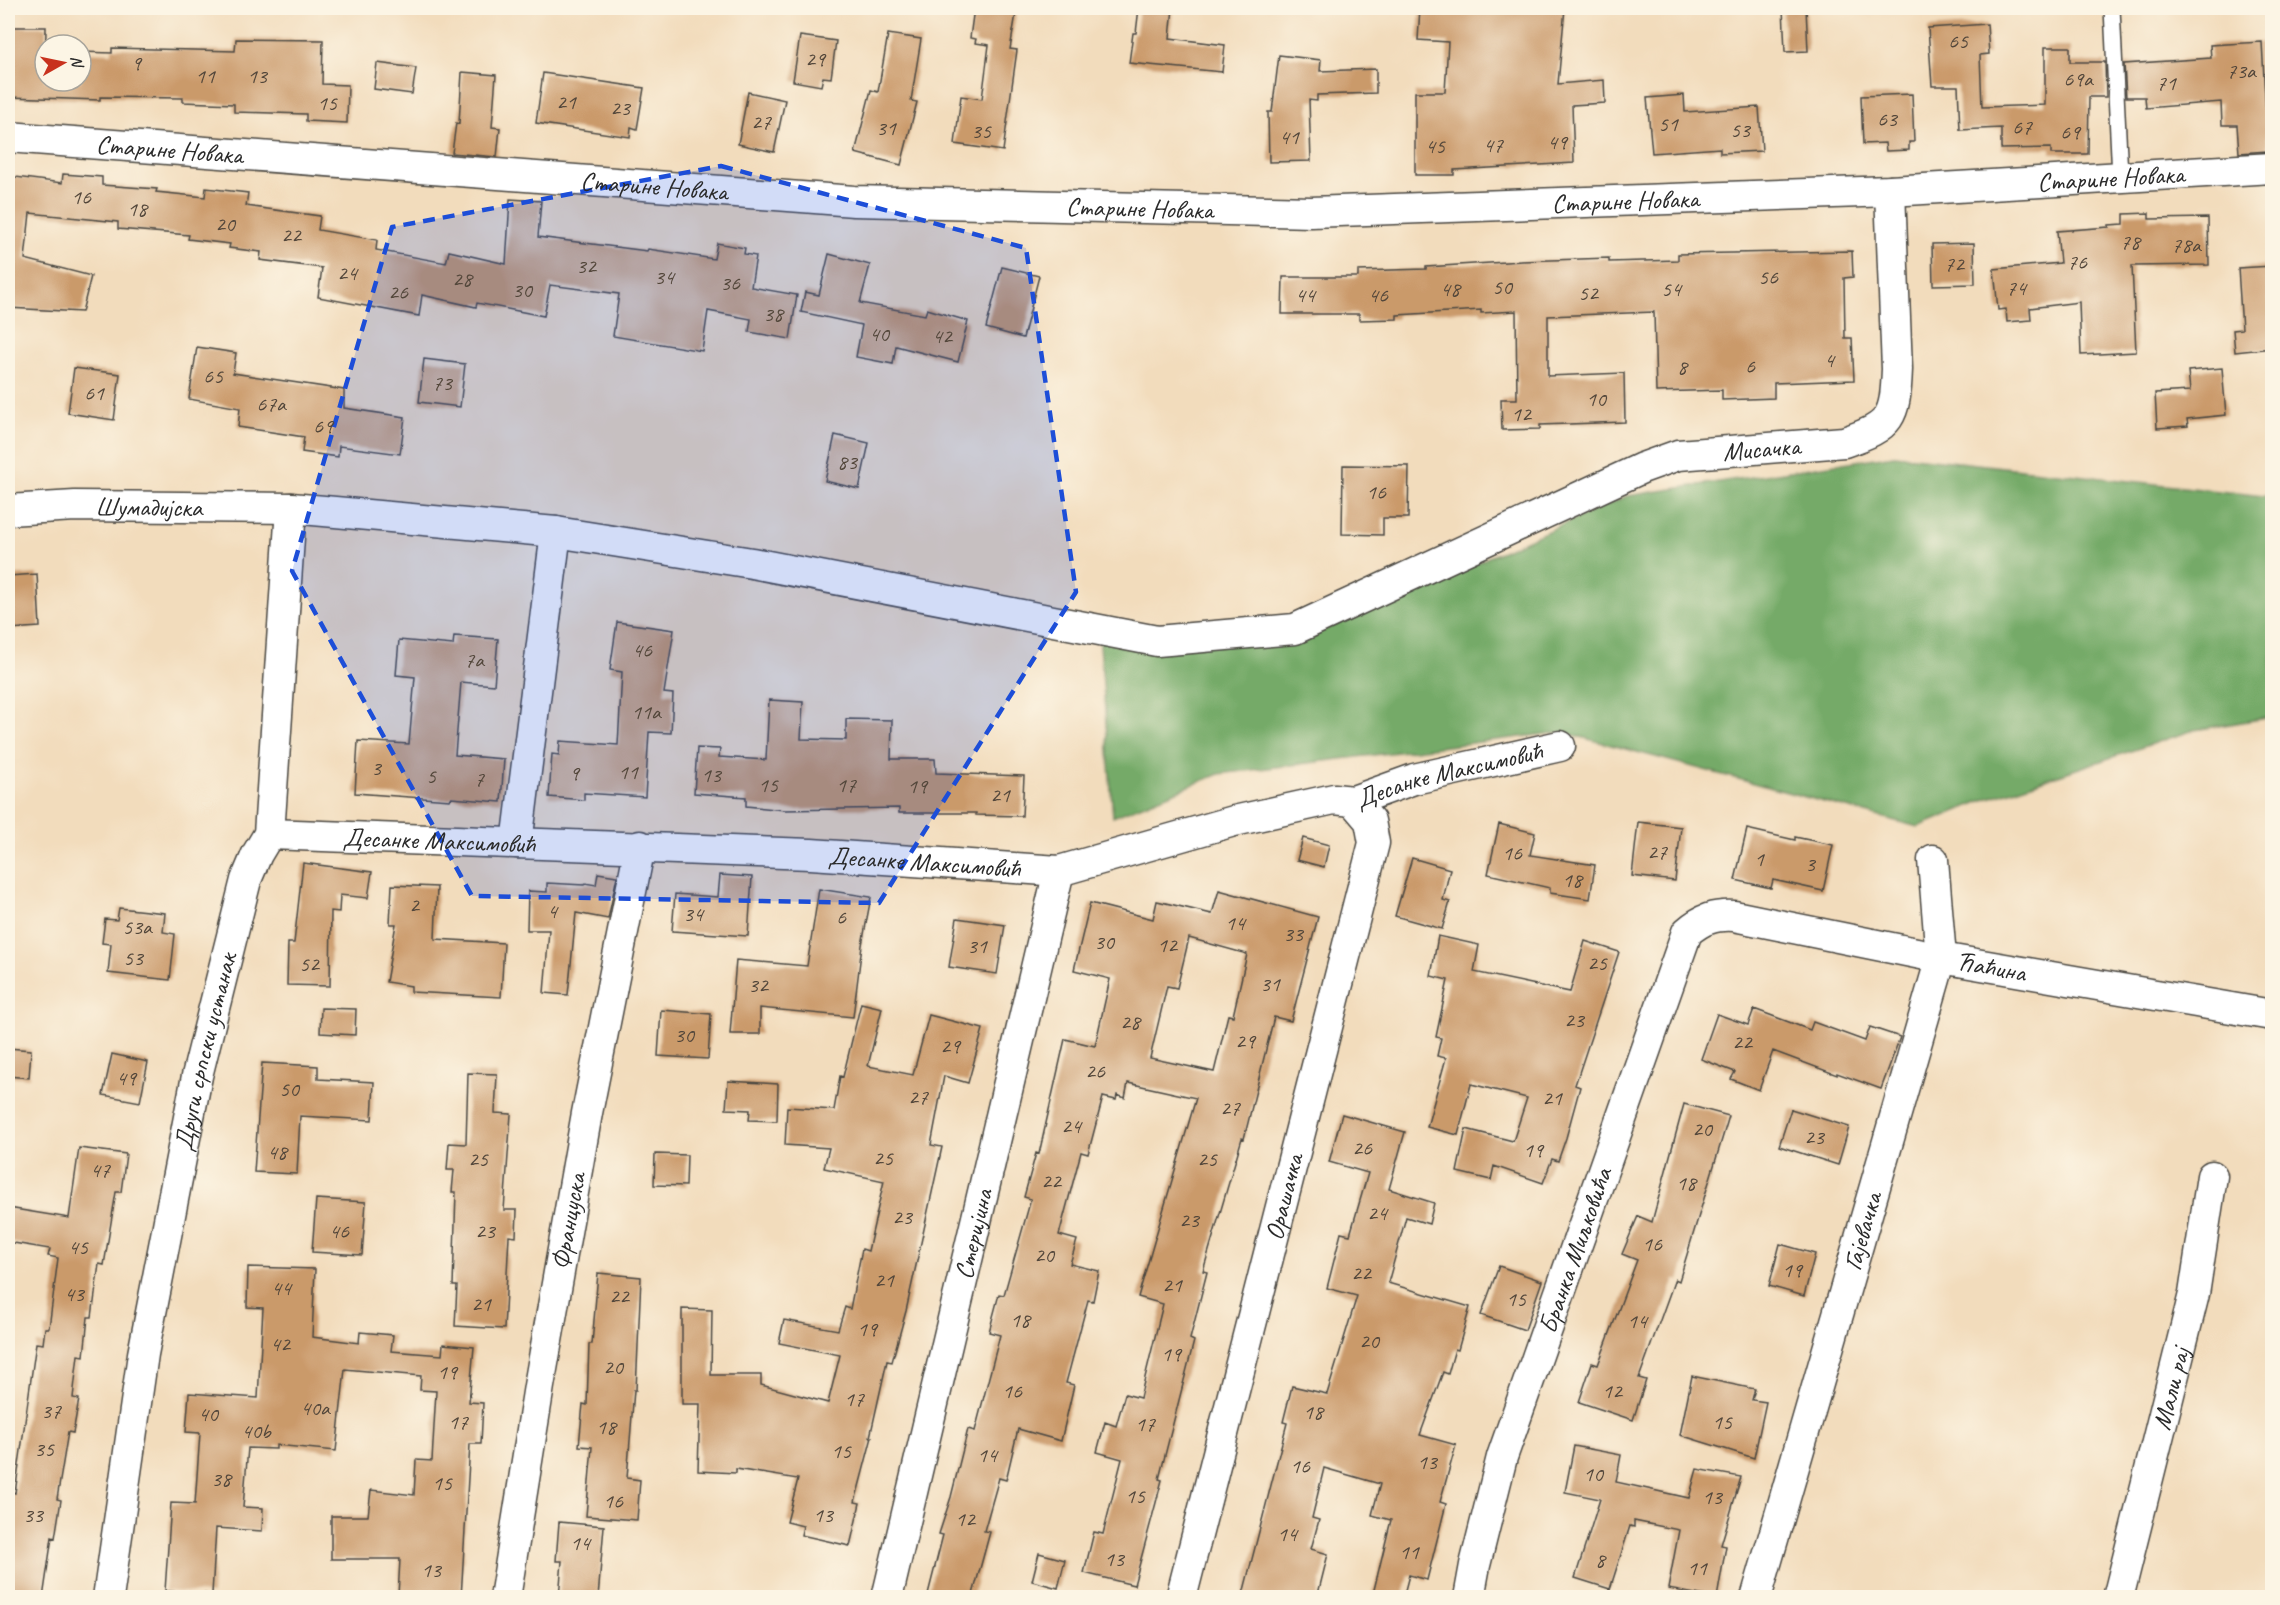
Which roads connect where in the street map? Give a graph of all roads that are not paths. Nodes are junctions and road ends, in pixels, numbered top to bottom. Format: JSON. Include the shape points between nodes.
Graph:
{"nodes":[{"id":1,"x":2112,"y":8,"type":"edge"},
{"id":2,"x":8,"y":137,"type":"edge"},
{"id":3,"x":2272,"y":168,"type":"edge"},
{"id":4,"x":2120,"y":177,"type":"junction"},
{"id":5,"x":1890,"y":191,"type":"junction"},
{"id":6,"x":291,"y":508,"type":"junction"},
{"id":7,"x":8,"y":510,"type":"edge"},
{"id":8,"x":556,"y":532,"type":"junction"},
{"id":9,"x":1560,"y":746,"type":"dead end"},
{"id":10,"x":1353,"y":801,"type":"junction"},
{"id":11,"x":269,"y":834,"type":"junction"},
{"id":12,"x":517,"y":843,"type":"junction"},
{"id":13,"x":640,"y":846,"type":"junction"},
{"id":14,"x":1933,"y":860,"type":"dead end"},
{"id":15,"x":1059,"y":871,"type":"junction"},
{"id":16,"x":1710,"y":917,"type":"joint"},
{"id":17,"x":1941,"y":958,"type":"junction"},
{"id":18,"x":2272,"y":1015,"type":"edge"},
{"id":19,"x":2212,"y":1176,"type":"dead end"},
{"id":20,"x":108,"y":1598,"type":"edge"},
{"id":21,"x":506,"y":1598,"type":"edge"},
{"id":22,"x":887,"y":1598,"type":"edge"},
{"id":23,"x":1181,"y":1598,"type":"edge"},
{"id":24,"x":1469,"y":1598,"type":"edge"},
{"id":25,"x":1756,"y":1598,"type":"edge"},
{"id":26,"x":2118,"y":1598,"type":"edge"}],
"edges":[{"from":1,"to":4,"type":"lane"},
{"from":2,"to":5,"type":"street","name":"Старине Новака","via":[[855,201],[1311,212]]},
{"from":3,"to":4,"type":"street","name":"Старине Новака"},
{"from":4,"to":5,"type":"street","name":"Старине Новака"},
{"from":5,"to":8,"type":"street","name":"Мисачка","via":[[1897,369],[1892,412],[1884,424],[1844,442],[1678,455],[1642,468],[1295,629],[1157,642],[752,563]]},
{"from":6,"to":7,"type":"street","name":"Шумадијска","via":[[75,506]]},
{"from":6,"to":8,"type":"street","name":"Шумадијска"},
{"from":6,"to":11,"type":"street","name":"Други српски устанак"},
{"from":8,"to":12,"type":"street"},
{"from":9,"to":10,"type":"street","name":"Десанке Максимовић","via":[[1414,779]]},
{"from":10,"to":15,"type":"street","name":"Десанке Максимовић","via":[[1334,799],[1234,821]]},
{"from":10,"to":23,"type":"street","name":"Орашачка","via":[[1370,821],[1374,843]]},
{"from":11,"to":12,"type":"street","name":"Десанке Максимовић"},
{"from":11,"to":20,"type":"street","name":"Други српски устанак","via":[[246,880],[197,1076],[143,1354]]},
{"from":12,"to":13,"type":"street","name":"Десанке Максимовић"},
{"from":13,"to":15,"type":"street","name":"Десанке Максимовић"},
{"from":13,"to":21,"type":"street","name":"Француска","via":[[587,1113]]},
{"from":14,"to":17,"type":"street","name":"Гајевачка"},
{"from":15,"to":22,"type":"street","name":"Стеријина"},
{"from":16,"to":17,"type":"street","name":"Ћаћина","via":[[1734,916]]},
{"from":16,"to":24,"type":"street","name":"Бранка Миљковића","via":[[1687,932],[1502,1457]]},
{"from":17,"to":18,"type":"street","name":"Ћаћина"},
{"from":17,"to":25,"type":"street","name":"Гајевачка"},
{"from":19,"to":26,"type":"street","name":"Мали рај","via":[[2194,1294]]}]}
